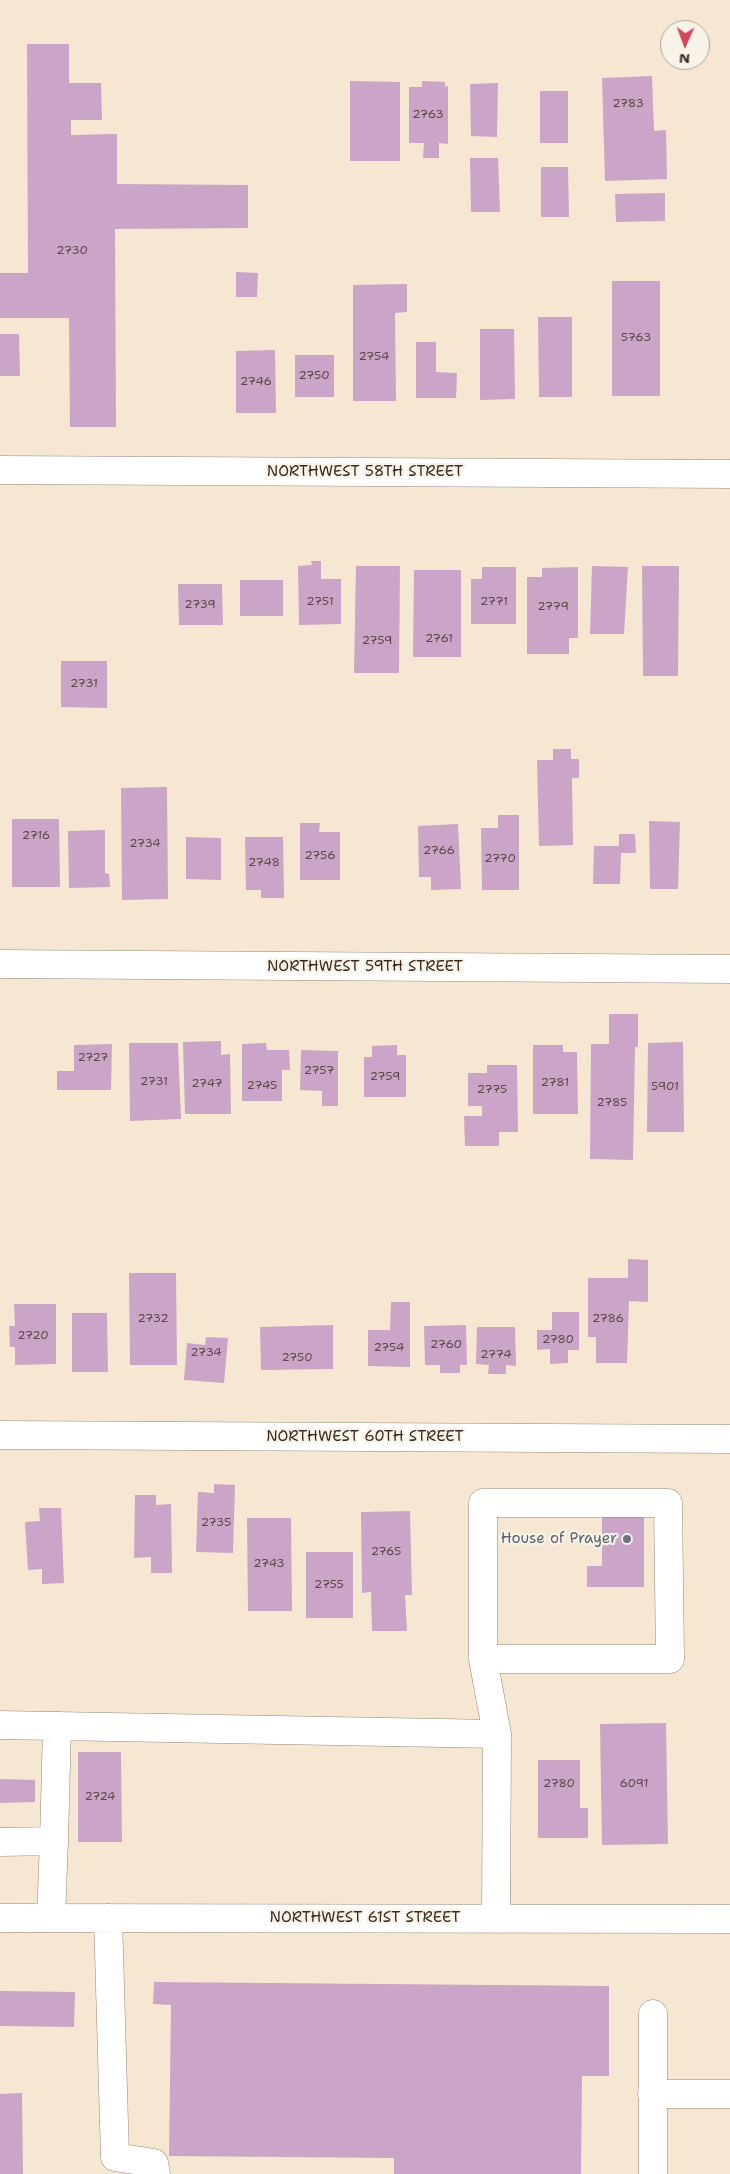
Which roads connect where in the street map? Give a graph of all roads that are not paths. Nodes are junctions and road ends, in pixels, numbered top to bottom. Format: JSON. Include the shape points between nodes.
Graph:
{"nodes":[{"id":1,"x":0,"y":470,"type":"edge"},
{"id":2,"x":730,"y":474,"type":"edge"},
{"id":3,"x":0,"y":964,"type":"edge"},
{"id":4,"x":730,"y":969,"type":"edge"},
{"id":5,"x":0,"y":1435,"type":"edge"},
{"id":6,"x":730,"y":1439,"type":"edge"},
{"id":7,"x":483,"y":1659,"type":"junction"},
{"id":8,"x":0,"y":1725,"type":"edge"},
{"id":9,"x":57,"y":1726,"type":"junction"},
{"id":10,"x":497,"y":1734,"type":"junction"},
{"id":11,"x":54,"y":1841,"type":"junction"},
{"id":12,"x":0,"y":1842,"type":"edge"},
{"id":13,"x":0,"y":1918,"type":"edge"},
{"id":14,"x":51,"y":1918,"type":"junction"},
{"id":15,"x":108,"y":1918,"type":"junction"},
{"id":16,"x":496,"y":1919,"type":"junction"},
{"id":17,"x":730,"y":1919,"type":"edge"},
{"id":18,"x":653,"y":2014,"type":"dead end"},
{"id":19,"x":652,"y":2094,"type":"junction"},
{"id":20,"x":730,"y":2094,"type":"edge"},
{"id":21,"x":156,"y":2174,"type":"edge"},
{"id":22,"x":653,"y":2174,"type":"edge"}],
"edges":[{"from":1,"to":2,"type":"street","name":"NORTHWEST 58TH STREET"},
{"from":3,"to":4,"type":"street","name":"NORTHWEST 59TH STREET"},
{"from":5,"to":6,"type":"street","name":"NORTHWEST 60TH STREET"},
{"from":7,"to":7,"type":"street","via":[[670,1659],[668,1504],[483,1503]]},
{"from":7,"to":10,"type":"street"},
{"from":8,"to":9,"type":"street"},
{"from":9,"to":10,"type":"street"},
{"from":9,"to":11,"type":"street"},
{"from":10,"to":16,"type":"street"},
{"from":11,"to":12,"type":"street"},
{"from":11,"to":14,"type":"street"},
{"from":13,"to":14,"type":"street","name":"NORTHWEST 61ST STREET"},
{"from":14,"to":15,"type":"street","name":"NORTHWEST 61ST STREET"},
{"from":15,"to":16,"type":"street","name":"NORTHWEST 61ST STREET"},
{"from":15,"to":21,"type":"street","via":[[115,2157],[154,2163]]},
{"from":16,"to":17,"type":"street","name":"NORTHWEST 61ST STREET"},
{"from":18,"to":19,"type":"street"},
{"from":19,"to":20,"type":"street"},
{"from":19,"to":22,"type":"street"}]}
